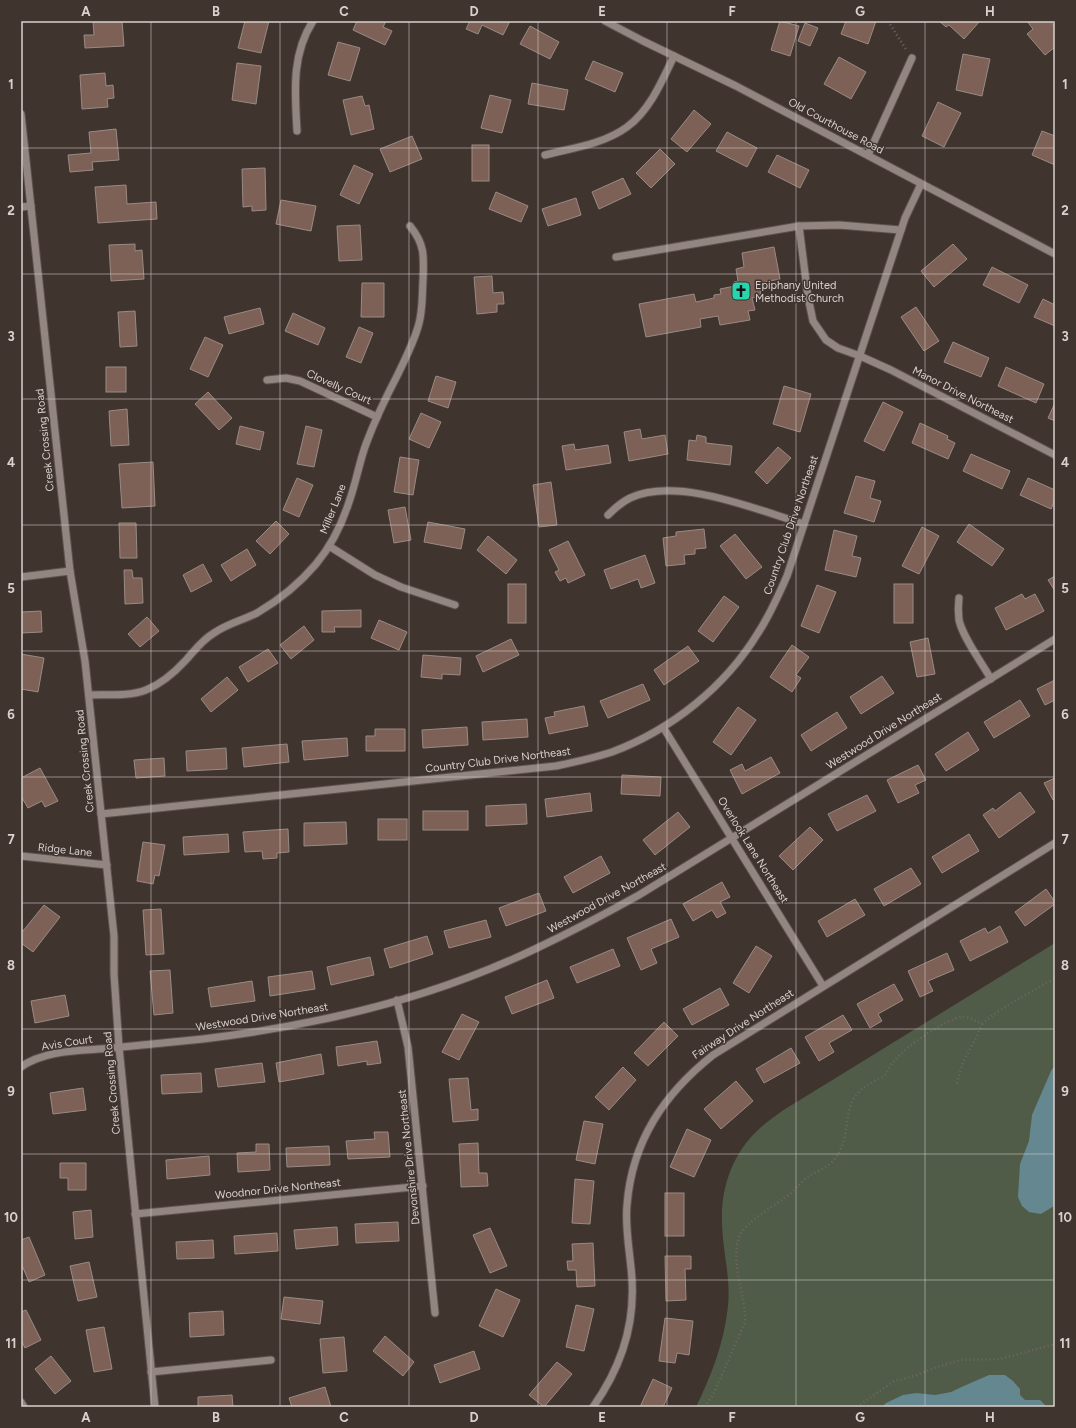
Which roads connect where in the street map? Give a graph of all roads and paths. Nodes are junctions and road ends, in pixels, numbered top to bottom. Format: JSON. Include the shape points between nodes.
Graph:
{"nodes":[{"id":1,"x":313,"y":21,"type":"edge"},
{"id":2,"x":605,"y":21,"type":"edge"},
{"id":3,"x":888,"y":21,"type":"edge"},
{"id":4,"x":674,"y":56,"type":"junction"},
{"id":5,"x":912,"y":58,"type":"joint"},
{"id":6,"x":21,"y":114,"type":"edge"},
{"id":7,"x":297,"y":131,"type":"dead end"},
{"id":8,"x":545,"y":154,"type":"dead end"},
{"id":9,"x":868,"y":155,"type":"junction"},
{"id":10,"x":921,"y":184,"type":"junction"},
{"id":11,"x":31,"y":206,"type":"junction"},
{"id":12,"x":21,"y":207,"type":"edge"},
{"id":13,"x":410,"y":226,"type":"dead end"},
{"id":14,"x":799,"y":226,"type":"junction"},
{"id":15,"x":901,"y":230,"type":"junction"},
{"id":16,"x":1055,"y":254,"type":"edge"},
{"id":17,"x":616,"y":257,"type":"dead end"},
{"id":18,"x":860,"y":356,"type":"junction"},
{"id":19,"x":267,"y":380,"type":"dead end"},
{"id":20,"x":377,"y":417,"type":"junction"},
{"id":21,"x":1055,"y":456,"type":"edge"},
{"id":22,"x":608,"y":515,"type":"dead end"},
{"id":23,"x":804,"y":524,"type":"junction"},
{"id":24,"x":329,"y":546,"type":"junction"},
{"id":25,"x":70,"y":571,"type":"junction"},
{"id":26,"x":21,"y":577,"type":"edge"},
{"id":27,"x":959,"y":598,"type":"dead end"},
{"id":28,"x":454,"y":605,"type":"dead end"},
{"id":29,"x":1055,"y":639,"type":"edge"},
{"id":30,"x":991,"y":679,"type":"junction"},
{"id":31,"x":89,"y":694,"type":"junction"},
{"id":32,"x":663,"y":727,"type":"junction"},
{"id":33,"x":101,"y":814,"type":"junction"},
{"id":34,"x":732,"y":838,"type":"junction"},
{"id":35,"x":1055,"y":844,"type":"edge"},
{"id":36,"x":21,"y":856,"type":"edge"},
{"id":37,"x":106,"y":865,"type":"junction"},
{"id":38,"x":1055,"y":978,"type":"edge"},
{"id":39,"x":824,"y":986,"type":"junction"},
{"id":40,"x":397,"y":1000,"type":"junction"},
{"id":41,"x":982,"y":1024,"type":"junction"},
{"id":42,"x":119,"y":1047,"type":"junction"},
{"id":43,"x":21,"y":1067,"type":"edge"},
{"id":44,"x":956,"y":1086,"type":"dead end"},
{"id":45,"x":423,"y":1186,"type":"junction"},
{"id":46,"x":135,"y":1214,"type":"junction"},
{"id":47,"x":435,"y":1313,"type":"dead end"},
{"id":48,"x":1055,"y":1344,"type":"edge"},
{"id":49,"x":271,"y":1360,"type":"dead end"},
{"id":50,"x":151,"y":1372,"type":"junction"},
{"id":51,"x":21,"y":1402,"type":"edge"},
{"id":52,"x":24,"y":1407,"type":"edge"},
{"id":53,"x":155,"y":1407,"type":"edge"},
{"id":54,"x":593,"y":1407,"type":"edge"},
{"id":55,"x":705,"y":1407,"type":"edge"},
{"id":56,"x":857,"y":1407,"type":"edge"}],
"edges":[{"from":1,"to":7,"type":"street","via":[[302,44],[297,64]]},
{"from":2,"to":4,"type":"street","name":"Old Courthouse Road"},
{"from":3,"to":5,"type":"path"},
{"from":4,"to":8,"type":"street","via":[[652,99],[627,127],[614,135],[591,143]]},
{"from":4,"to":9,"type":"street","name":"Old Courthouse Road"},
{"from":5,"to":9,"type":"street"},
{"from":6,"to":11,"type":"street","name":"Creek Crossing Road"},
{"from":9,"to":10,"type":"street","name":"Old Courthouse Road"},
{"from":10,"to":15,"type":"street","name":"Country Club Drive Northeast"},
{"from":10,"to":16,"type":"street","name":"Old Courthouse Road"},
{"from":11,"to":12,"type":"street"},
{"from":11,"to":25,"type":"street","name":"Creek Crossing Road"},
{"from":13,"to":20,"type":"street","name":"Miller Lane","via":[[421,244],[424,256],[422,307],[412,344]]},
{"from":14,"to":15,"type":"street","via":[[839,225]]},
{"from":14,"to":17,"type":"street"},
{"from":14,"to":18,"type":"street","name":"Manor Drive Northeast","via":[[813,321],[826,340],[838,348]]},
{"from":15,"to":18,"type":"street","name":"Country Club Drive Northeast"},
{"from":18,"to":21,"type":"street","name":"Manor Drive Northeast"},
{"from":18,"to":23,"type":"street","name":"Country Club Drive Northeast"},
{"from":19,"to":20,"type":"street","name":"Clovelly Court","via":[[286,378],[300,381]]},
{"from":20,"to":24,"type":"street","name":"Miller Lane","via":[[365,446],[350,502]]},
{"from":22,"to":23,"type":"street","via":[[630,498],[661,492],[688,492],[710,495]]},
{"from":23,"to":32,"type":"street","name":"Country Club Drive Northeast","via":[[775,604],[754,640],[722,680],[701,700]]},
{"from":24,"to":28,"type":"street","via":[[375,575]]},
{"from":24,"to":31,"type":"street","name":"Miller Lane","via":[[293,587],[277,600],[256,613],[214,632],[200,643],[175,671],[158,684],[130,694]]},
{"from":25,"to":26,"type":"street"},
{"from":25,"to":31,"type":"street","name":"Creek Crossing Road"},
{"from":27,"to":30,"type":"street","via":[[960,622]]},
{"from":29,"to":30,"type":"street","name":"Westwood Drive Northeast"},
{"from":30,"to":34,"type":"street","name":"Westwood Drive Northeast"},
{"from":31,"to":33,"type":"street","name":"Creek Crossing Road"},
{"from":32,"to":33,"type":"street","name":"Country Club Drive Northeast","via":[[612,752],[556,766]]},
{"from":32,"to":34,"type":"street","name":"Overlook Lane Northeast"},
{"from":33,"to":37,"type":"street","name":"Creek Crossing Road"},
{"from":34,"to":39,"type":"street","name":"Overlook Lane Northeast"},
{"from":34,"to":40,"type":"street","name":"Westwood Drive Northeast","via":[[639,895],[534,950],[479,973]]},
{"from":35,"to":39,"type":"street","name":"Fairway Drive Northeast"},
{"from":36,"to":37,"type":"street","name":"Ridge Lane"},
{"from":37,"to":42,"type":"street","name":"Creek Crossing Road","via":[[114,936]]},
{"from":38,"to":41,"type":"path","via":[[1008,1004]]},
{"from":39,"to":54,"type":"street","name":"Fairway Drive Northeast","via":[[713,1054],[676,1088],[648,1129],[630,1178],[626,1205],[626,1234],[633,1293],[628,1332],[616,1368],[606,1389]]},
{"from":40,"to":42,"type":"street","name":"Westwood Drive Northeast","via":[[280,1028]]},
{"from":40,"to":45,"type":"street","name":"Devonshire Drive Northeast","via":[[408,1047]]},
{"from":41,"to":44,"type":"path","via":[[963,1062]]},
{"from":41,"to":55,"type":"path","via":[[964,1017],[952,1019],[894,1060],[884,1076],[859,1091],[852,1103],[844,1140],[838,1154],[830,1163],[806,1178],[748,1225],[741,1234],[737,1244],[737,1260],[745,1322],[714,1393]]},
{"from":42,"to":43,"type":"street","name":"Avis Court","via":[[45,1056]]},
{"from":42,"to":46,"type":"street","name":"Creek Crossing Road"},
{"from":45,"to":46,"type":"street","name":"Woodnor Drive Northeast"},
{"from":45,"to":47,"type":"street","name":"Devonshire Drive Northeast"},
{"from":46,"to":50,"type":"street","name":"Creek Crossing Road"},
{"from":48,"to":56,"type":"path","via":[[1000,1359],[960,1360],[934,1368],[916,1376],[894,1381]]},
{"from":49,"to":50,"type":"street"},
{"from":50,"to":53,"type":"street","name":"Creek Crossing Road"},
{"from":51,"to":52,"type":"street"}]}
